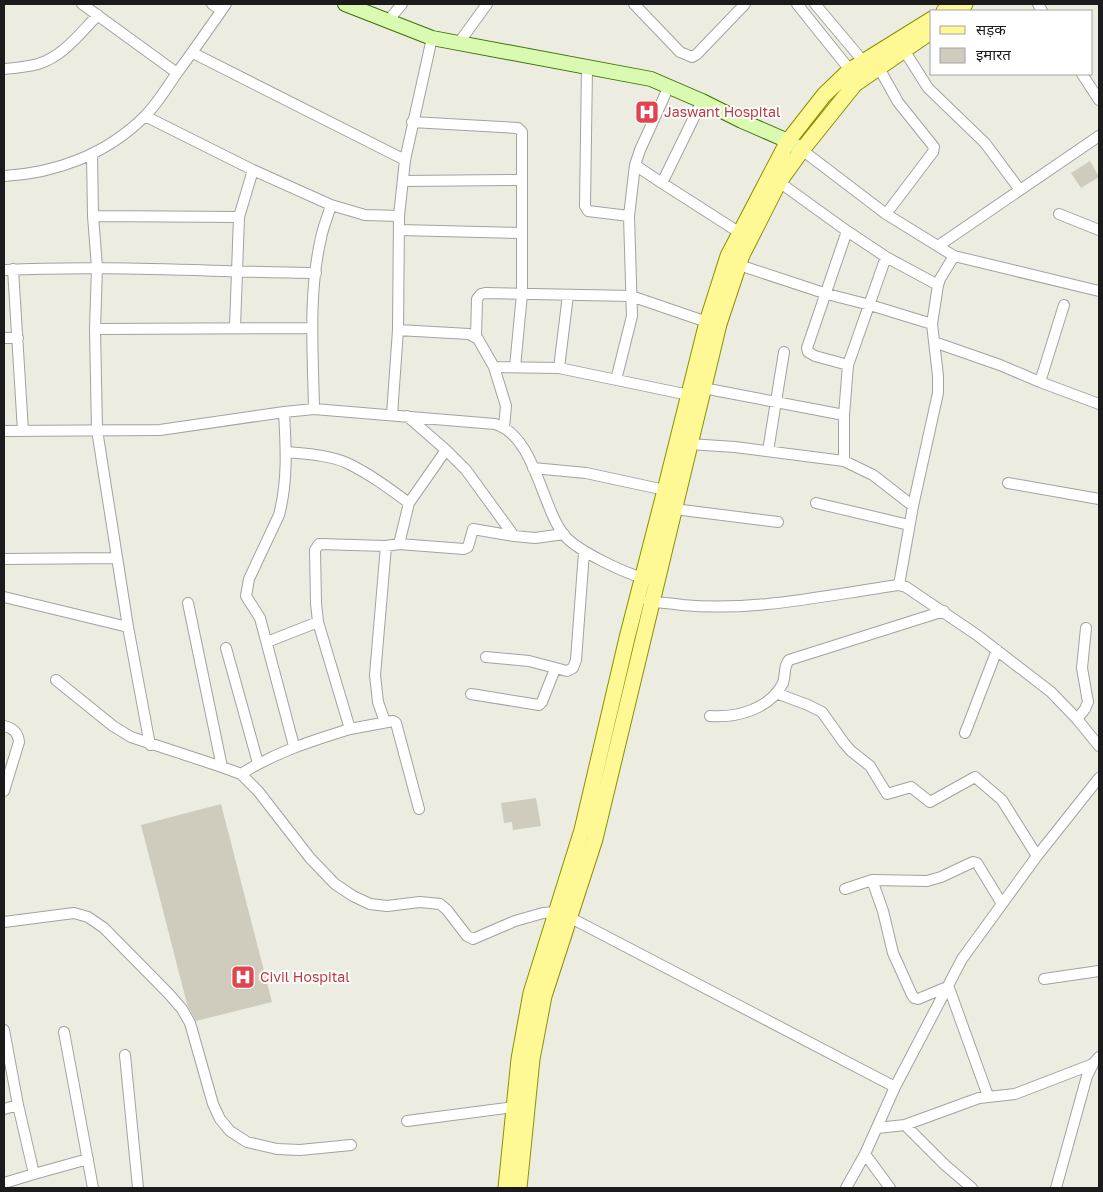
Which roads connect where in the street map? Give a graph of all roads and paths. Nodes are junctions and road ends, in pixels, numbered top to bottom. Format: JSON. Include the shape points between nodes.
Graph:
{"nodes":[{"id":1,"x":82,"y":4,"type":"edge"},
{"id":2,"x":212,"y":4,"type":"edge"},
{"id":3,"x":345,"y":4,"type":"edge"},
{"id":4,"x":402,"y":4,"type":"edge"},
{"id":5,"x":487,"y":4,"type":"edge"},
{"id":6,"x":634,"y":4,"type":"edge"},
{"id":7,"x":746,"y":4,"type":"edge"},
{"id":8,"x":797,"y":4,"type":"edge"},
{"id":9,"x":815,"y":4,"type":"edge"},
{"id":10,"x":966,"y":4,"type":"edge"},
{"id":11,"x":224,"y":7,"type":"edge"},
{"id":12,"x":946,"y":10,"type":"edge"},
{"id":13,"x":98,"y":15,"type":"junction"},
{"id":14,"x":930,"y":20,"type":"edge"},
{"id":15,"x":388,"y":21,"type":"junction"},
{"id":16,"x":930,"y":32,"type":"edge"},
{"id":17,"x":432,"y":38,"type":"junction"},
{"id":18,"x":458,"y":44,"type":"junction"},
{"id":19,"x":904,"y":50,"type":"junction"},
{"id":20,"x":193,"y":53,"type":"junction"},
{"id":21,"x":864,"y":61,"type":"junction"},
{"id":22,"x":587,"y":67,"type":"junction"},
{"id":23,"x":879,"y":68,"type":"junction"},
{"id":24,"x":4,"y":69,"type":"edge"},
{"id":25,"x":850,"y":70,"type":"junction"},
{"id":26,"x":178,"y":73,"type":"junction"},
{"id":27,"x":1083,"y":75,"type":"edge"},
{"id":28,"x":669,"y":86,"type":"junction"},
{"id":29,"x":1099,"y":100,"type":"edge"},
{"id":30,"x":702,"y":101,"type":"junction"},
{"id":31,"x":145,"y":116,"type":"junction"},
{"id":32,"x":412,"y":122,"type":"junction"},
{"id":33,"x":1099,"y":136,"type":"edge"},
{"id":34,"x":788,"y":141,"type":"junction"},
{"id":35,"x":802,"y":150,"type":"junction"},
{"id":36,"x":92,"y":154,"type":"junction"},
{"id":37,"x":405,"y":160,"type":"junction"},
{"id":38,"x":635,"y":165,"type":"junction"},
{"id":39,"x":253,"y":170,"type":"junction"},
{"id":40,"x":4,"y":176,"type":"edge"},
{"id":41,"x":522,"y":180,"type":"junction"},
{"id":42,"x":403,"y":181,"type":"junction"},
{"id":43,"x":779,"y":182,"type":"junction"},
{"id":44,"x":662,"y":183,"type":"junction"},
{"id":45,"x":1020,"y":190,"type":"junction"},
{"id":46,"x":331,"y":205,"type":"junction"},
{"id":47,"x":886,"y":214,"type":"junction"},
{"id":48,"x":1059,"y":214,"type":"dead end"},
{"id":49,"x":93,"y":216,"type":"junction"},
{"id":50,"x":399,"y":216,"type":"junction"},
{"id":51,"x":629,"y":216,"type":"junction"},
{"id":52,"x":239,"y":217,"type":"junction"},
{"id":53,"x":399,"y":230,"type":"junction"},
{"id":54,"x":1099,"y":230,"type":"edge"},
{"id":55,"x":847,"y":231,"type":"junction"},
{"id":56,"x":521,"y":233,"type":"junction"},
{"id":57,"x":740,"y":233,"type":"junction"},
{"id":58,"x":938,"y":246,"type":"junction"},
{"id":59,"x":954,"y":256,"type":"junction"},
{"id":60,"x":886,"y":257,"type":"junction"},
{"id":61,"x":739,"y":265,"type":"junction"},
{"id":62,"x":97,"y":267,"type":"junction"},
{"id":63,"x":9,"y":269,"type":"edge"},
{"id":64,"x":237,"y":272,"type":"junction"},
{"id":65,"x":316,"y":273,"type":"junction"},
{"id":66,"x":938,"y":285,"type":"junction"},
{"id":67,"x":1099,"y":291,"type":"edge"},
{"id":68,"x":522,"y":294,"type":"junction"},
{"id":69,"x":827,"y":294,"type":"junction"},
{"id":70,"x":568,"y":295,"type":"junction"},
{"id":71,"x":631,"y":296,"type":"junction"},
{"id":72,"x":870,"y":305,"type":"junction"},
{"id":73,"x":1064,"y":305,"type":"dead end"},
{"id":74,"x":708,"y":322,"type":"junction"},
{"id":75,"x":932,"y":324,"type":"junction"},
{"id":76,"x":235,"y":327,"type":"junction"},
{"id":77,"x":312,"y":328,"type":"junction"},
{"id":78,"x":96,"y":329,"type":"junction"},
{"id":79,"x":398,"y":330,"type":"junction"},
{"id":80,"x":476,"y":337,"type":"junction"},
{"id":81,"x":4,"y":338,"type":"edge"},
{"id":82,"x":18,"y":338,"type":"junction"},
{"id":83,"x":934,"y":342,"type":"junction"},
{"id":84,"x":784,"y":352,"type":"dead end"},
{"id":85,"x":848,"y":365,"type":"junction"},
{"id":86,"x":494,"y":367,"type":"junction"},
{"id":87,"x":515,"y":367,"type":"junction"},
{"id":88,"x":559,"y":368,"type":"junction"},
{"id":89,"x":616,"y":380,"type":"junction"},
{"id":90,"x":1040,"y":382,"type":"junction"},
{"id":91,"x":703,"y":388,"type":"junction"},
{"id":92,"x":689,"y":395,"type":"junction"},
{"id":93,"x":776,"y":401,"type":"junction"},
{"id":94,"x":1099,"y":404,"type":"edge"},
{"id":95,"x":314,"y":409,"type":"junction"},
{"id":96,"x":284,"y":412,"type":"junction"},
{"id":97,"x":844,"y":414,"type":"junction"},
{"id":98,"x":392,"y":415,"type":"junction"},
{"id":99,"x":407,"y":416,"type":"junction"},
{"id":100,"x":504,"y":427,"type":"junction"},
{"id":101,"x":98,"y":430,"type":"junction"},
{"id":102,"x":4,"y":431,"type":"edge"},
{"id":103,"x":23,"y":431,"type":"junction"},
{"id":104,"x":689,"y":444,"type":"junction"},
{"id":105,"x":446,"y":450,"type":"junction"},
{"id":106,"x":286,"y":452,"type":"junction"},
{"id":107,"x":768,"y":452,"type":"junction"},
{"id":108,"x":844,"y":462,"type":"junction"},
{"id":109,"x":533,"y":468,"type":"junction"},
{"id":110,"x":1008,"y":483,"type":"dead end"},
{"id":111,"x":664,"y":490,"type":"junction"},
{"id":112,"x":1099,"y":499,"type":"edge"},
{"id":113,"x":409,"y":503,"type":"junction"},
{"id":114,"x":816,"y":503,"type":"dead end"},
{"id":115,"x":913,"y":506,"type":"junction"},
{"id":116,"x":674,"y":509,"type":"junction"},
{"id":117,"x":778,"y":522,"type":"dead end"},
{"id":118,"x":909,"y":526,"type":"junction"},
{"id":119,"x":564,"y":534,"type":"junction"},
{"id":120,"x":514,"y":536,"type":"junction"},
{"id":121,"x":399,"y":544,"type":"junction"},
{"id":122,"x":386,"y":546,"type":"junction"},
{"id":123,"x":584,"y":552,"type":"junction"},
{"id":124,"x":117,"y":558,"type":"junction"},
{"id":125,"x":4,"y":559,"type":"edge"},
{"id":126,"x":649,"y":579,"type":"junction"},
{"id":127,"x":899,"y":584,"type":"junction"},
{"id":128,"x":4,"y":597,"type":"edge"},
{"id":129,"x":644,"y":600,"type":"junction"},
{"id":130,"x":188,"y":604,"type":"dead end"},
{"id":131,"x":944,"y":611,"type":"junction"},
{"id":132,"x":318,"y":622,"type":"junction"},
{"id":133,"x":128,"y":627,"type":"junction"},
{"id":134,"x":1086,"y":628,"type":"dead end"},
{"id":135,"x":267,"y":642,"type":"junction"},
{"id":136,"x":226,"y":648,"type":"dead end"},
{"id":137,"x":997,"y":650,"type":"junction"},
{"id":138,"x":486,"y":657,"type":"dead end"},
{"id":139,"x":554,"y":669,"type":"junction"},
{"id":140,"x":56,"y":680,"type":"dead end"},
{"id":141,"x":776,"y":693,"type":"junction"},
{"id":142,"x":471,"y":694,"type":"dead end"},
{"id":143,"x":710,"y":716,"type":"dead end"},
{"id":144,"x":1077,"y":719,"type":"junction"},
{"id":145,"x":385,"y":722,"type":"junction"},
{"id":146,"x":4,"y":726,"type":"edge"},
{"id":147,"x":350,"y":729,"type":"junction"},
{"id":148,"x":965,"y":733,"type":"dead end"},
{"id":149,"x":150,"y":745,"type":"junction"},
{"id":150,"x":294,"y":746,"type":"junction"},
{"id":151,"x":1099,"y":746,"type":"edge"},
{"id":152,"x":258,"y":763,"type":"junction"},
{"id":153,"x":222,"y":767,"type":"junction"},
{"id":154,"x":241,"y":774,"type":"junction"},
{"id":155,"x":1099,"y":778,"type":"edge"},
{"id":156,"x":4,"y":789,"type":"edge"},
{"id":157,"x":419,"y":809,"type":"dead end"},
{"id":158,"x":1038,"y":856,"type":"junction"},
{"id":159,"x":872,"y":880,"type":"junction"},
{"id":160,"x":845,"y":889,"type":"dead end"},
{"id":161,"x":1002,"y":904,"type":"junction"},
{"id":162,"x":563,"y":914,"type":"junction"},
{"id":163,"x":4,"y":922,"type":"edge"},
{"id":164,"x":1099,"y":971,"type":"edge"},
{"id":165,"x":1044,"y":979,"type":"dead end"},
{"id":166,"x":946,"y":987,"type":"junction"},
{"id":167,"x":64,"y":1032,"type":"dead end"},
{"id":168,"x":4,"y":1033,"type":"edge"},
{"id":169,"x":125,"y":1055,"type":"dead end"},
{"id":170,"x":1096,"y":1060,"type":"edge"},
{"id":171,"x":895,"y":1087,"type":"junction"},
{"id":172,"x":988,"y":1096,"type":"junction"},
{"id":173,"x":18,"y":1105,"type":"junction"},
{"id":174,"x":521,"y":1108,"type":"junction"},
{"id":175,"x":4,"y":1110,"type":"edge"},
{"id":176,"x":407,"y":1121,"type":"dead end"},
{"id":177,"x":905,"y":1125,"type":"junction"},
{"id":178,"x":876,"y":1128,"type":"junction"},
{"id":179,"x":351,"y":1145,"type":"dead end"},
{"id":180,"x":865,"y":1154,"type":"junction"},
{"id":181,"x":88,"y":1159,"type":"junction"},
{"id":182,"x":34,"y":1174,"type":"junction"},
{"id":183,"x":4,"y":1183,"type":"edge"},
{"id":184,"x":513,"y":1185,"type":"edge"},
{"id":185,"x":93,"y":1188,"type":"edge"},
{"id":186,"x":138,"y":1188,"type":"edge"},
{"id":187,"x":846,"y":1188,"type":"edge"},
{"id":188,"x":890,"y":1188,"type":"edge"},
{"id":189,"x":972,"y":1188,"type":"edge"},
{"id":190,"x":1056,"y":1188,"type":"edge"}],
"edges":[{"from":1,"to":13,"type":"street"},
{"from":2,"to":11,"type":"street"},
{"from":3,"to":15,"type":"street"},
{"from":4,"to":15,"type":"street"},
{"from":5,"to":18,"type":"street"},
{"from":6,"to":7,"type":"street","via":[[680,52],[692,57]]},
{"from":8,"to":25,"type":"street"},
{"from":9,"to":21,"type":"street"},
{"from":10,"to":12,"type":"main road"},
{"from":11,"to":20,"type":"street"},
{"from":13,"to":24,"type":"street","via":[[53,58],[38,64]]},
{"from":13,"to":26,"type":"street"},
{"from":14,"to":21,"type":"main road"},
{"from":15,"to":17,"type":"street"},
{"from":16,"to":19,"type":"main road"},
{"from":17,"to":18,"type":"street"},
{"from":17,"to":32,"type":"street"},
{"from":18,"to":22,"type":"street"},
{"from":19,"to":23,"type":"main road"},
{"from":19,"to":45,"type":"street","via":[[928,88],[985,143]]},
{"from":20,"to":26,"type":"street"},
{"from":20,"to":37,"type":"street"},
{"from":21,"to":25,"type":"main road"},
{"from":22,"to":28,"type":"street","via":[[640,76]]},
{"from":22,"to":51,"type":"street","via":[[585,206],[592,212]]},
{"from":23,"to":35,"type":"main road","via":[[855,84]]},
{"from":23,"to":47,"type":"street","via":[[898,102],[934,147],[934,152]]},
{"from":25,"to":34,"type":"main road","via":[[824,95]]},
{"from":26,"to":31,"type":"street"},
{"from":27,"to":29,"type":"street"},
{"from":28,"to":30,"type":"street"},
{"from":28,"to":38,"type":"street"},
{"from":30,"to":34,"type":"street"},
{"from":30,"to":44,"type":"street"},
{"from":31,"to":36,"type":"street"},
{"from":31,"to":39,"type":"street"},
{"from":32,"to":37,"type":"street"},
{"from":32,"to":41,"type":"street","via":[[520,129]]},
{"from":33,"to":45,"type":"street"},
{"from":34,"to":35,"type":"street"},
{"from":34,"to":57,"type":"main road"},
{"from":35,"to":43,"type":"main road"},
{"from":35,"to":47,"type":"street"},
{"from":36,"to":40,"type":"street","via":[[49,170]]},
{"from":36,"to":49,"type":"street"},
{"from":37,"to":42,"type":"street"},
{"from":38,"to":44,"type":"street"},
{"from":38,"to":51,"type":"street"},
{"from":39,"to":46,"type":"street"},
{"from":39,"to":52,"type":"street"},
{"from":41,"to":42,"type":"street"},
{"from":41,"to":56,"type":"street"},
{"from":42,"to":50,"type":"street"},
{"from":43,"to":55,"type":"street"},
{"from":43,"to":61,"type":"main road"},
{"from":44,"to":57,"type":"street"},
{"from":45,"to":58,"type":"street"},
{"from":46,"to":50,"type":"street","via":[[365,215]]},
{"from":46,"to":65,"type":"street","via":[[321,236]]},
{"from":47,"to":58,"type":"street"},
{"from":48,"to":54,"type":"street"},
{"from":49,"to":52,"type":"street"},
{"from":49,"to":62,"type":"street"},
{"from":50,"to":53,"type":"street"},
{"from":51,"to":71,"type":"street"},
{"from":52,"to":64,"type":"street"},
{"from":53,"to":56,"type":"street"},
{"from":53,"to":79,"type":"street"},
{"from":55,"to":60,"type":"street"},
{"from":55,"to":69,"type":"street"},
{"from":56,"to":68,"type":"street"},
{"from":57,"to":74,"type":"main road","via":[[728,256]]},
{"from":58,"to":59,"type":"street"},
{"from":59,"to":66,"type":"street"},
{"from":59,"to":67,"type":"street"},
{"from":60,"to":66,"type":"street"},
{"from":60,"to":72,"type":"street"},
{"from":61,"to":69,"type":"street"},
{"from":61,"to":91,"type":"main road","via":[[719,324]]},
{"from":62,"to":63,"type":"street"},
{"from":62,"to":64,"type":"street"},
{"from":62,"to":78,"type":"street"},
{"from":63,"to":82,"type":"street"},
{"from":64,"to":65,"type":"street"},
{"from":64,"to":76,"type":"street"},
{"from":65,"to":77,"type":"street"},
{"from":66,"to":75,"type":"street"},
{"from":68,"to":70,"type":"street"},
{"from":68,"to":80,"type":"street","via":[[485,293],[478,296]]},
{"from":68,"to":87,"type":"street"},
{"from":69,"to":72,"type":"street"},
{"from":69,"to":85,"type":"street","via":[[808,352]]},
{"from":70,"to":71,"type":"street"},
{"from":70,"to":88,"type":"street"},
{"from":71,"to":74,"type":"street"},
{"from":71,"to":89,"type":"street","via":[[631,321]]},
{"from":72,"to":75,"type":"street"},
{"from":72,"to":85,"type":"street"},
{"from":73,"to":90,"type":"street"},
{"from":74,"to":92,"type":"main road"},
{"from":75,"to":83,"type":"street"},
{"from":76,"to":77,"type":"street"},
{"from":76,"to":78,"type":"street"},
{"from":77,"to":95,"type":"street"},
{"from":78,"to":101,"type":"street"},
{"from":79,"to":80,"type":"street"},
{"from":79,"to":98,"type":"street"},
{"from":80,"to":86,"type":"street"},
{"from":81,"to":82,"type":"street"},
{"from":82,"to":103,"type":"street"},
{"from":83,"to":90,"type":"street"},
{"from":83,"to":115,"type":"street","via":[[938,393]]},
{"from":84,"to":93,"type":"street"},
{"from":85,"to":97,"type":"street"},
{"from":86,"to":87,"type":"street"},
{"from":86,"to":100,"type":"street","via":[[506,406]]},
{"from":87,"to":88,"type":"street"},
{"from":88,"to":89,"type":"street"},
{"from":89,"to":92,"type":"street"},
{"from":90,"to":94,"type":"street"},
{"from":91,"to":93,"type":"street"},
{"from":91,"to":104,"type":"main road"},
{"from":92,"to":111,"type":"main road"},
{"from":93,"to":97,"type":"street"},
{"from":93,"to":107,"type":"street"},
{"from":95,"to":96,"type":"street"},
{"from":95,"to":98,"type":"street"},
{"from":96,"to":101,"type":"street","via":[[160,430]]},
{"from":96,"to":106,"type":"street"},
{"from":97,"to":108,"type":"street"},
{"from":98,"to":99,"type":"street"},
{"from":99,"to":100,"type":"street"},
{"from":99,"to":105,"type":"street"},
{"from":100,"to":109,"type":"street"},
{"from":101,"to":103,"type":"street"},
{"from":101,"to":124,"type":"street"},
{"from":102,"to":103,"type":"street"},
{"from":104,"to":107,"type":"street"},
{"from":104,"to":116,"type":"main road"},
{"from":105,"to":113,"type":"street"},
{"from":105,"to":120,"type":"street","via":[[466,470]]},
{"from":106,"to":113,"type":"street","via":[[346,463]]},
{"from":106,"to":135,"type":"street","via":[[285,485],[279,516],[246,590],[247,600],[256,609]]},
{"from":107,"to":108,"type":"street"},
{"from":108,"to":115,"type":"street","via":[[873,475]]},
{"from":109,"to":111,"type":"street","via":[[586,472]]},
{"from":109,"to":119,"type":"street"},
{"from":110,"to":112,"type":"street"},
{"from":111,"to":126,"type":"main road"},
{"from":113,"to":121,"type":"street"},
{"from":114,"to":118,"type":"street"},
{"from":115,"to":118,"type":"street"},
{"from":116,"to":117,"type":"street"},
{"from":116,"to":126,"type":"main road"},
{"from":118,"to":127,"type":"street"},
{"from":119,"to":120,"type":"street","via":[[534,538]]},
{"from":119,"to":123,"type":"street"},
{"from":120,"to":121,"type":"street","via":[[475,529],[466,549]]},
{"from":121,"to":122,"type":"street"},
{"from":122,"to":132,"type":"street","via":[[319,544],[316,547]]},
{"from":122,"to":145,"type":"street","via":[[375,675],[378,702]]},
{"from":123,"to":126,"type":"street"},
{"from":123,"to":139,"type":"street","via":[[576,660],[570,670]]},
{"from":124,"to":125,"type":"street"},
{"from":124,"to":133,"type":"street"},
{"from":126,"to":129,"type":"main road"},
{"from":127,"to":129,"type":"street","via":[[767,605],[702,607]]},
{"from":127,"to":131,"type":"street"},
{"from":128,"to":133,"type":"street"},
{"from":129,"to":162,"type":"main road","via":[[582,830]]},
{"from":130,"to":153,"type":"street"},
{"from":131,"to":137,"type":"street"},
{"from":131,"to":141,"type":"street","via":[[789,660]]},
{"from":132,"to":135,"type":"street"},
{"from":132,"to":147,"type":"street"},
{"from":133,"to":149,"type":"street"},
{"from":134,"to":144,"type":"street","via":[[1082,668],[1088,702]]},
{"from":135,"to":150,"type":"street"},
{"from":136,"to":152,"type":"street"},
{"from":137,"to":144,"type":"street","via":[[1051,692]]},
{"from":137,"to":148,"type":"street"},
{"from":138,"to":139,"type":"street","via":[[529,661]]},
{"from":139,"to":142,"type":"street","via":[[539,705]]},
{"from":140,"to":149,"type":"street","via":[[113,726]]},
{"from":141,"to":143,"type":"street","via":[[756,709]]},
{"from":141,"to":158,"type":"street","via":[[822,712],[851,751],[870,766],[887,794],[911,787],[930,802],[975,776],[1002,800]]},
{"from":144,"to":151,"type":"street"},
{"from":145,"to":147,"type":"street"},
{"from":145,"to":157,"type":"street","via":[[393,722],[398,727]]},
{"from":146,"to":156,"type":"street","via":[[16,731],[19,742]]},
{"from":147,"to":150,"type":"street"},
{"from":149,"to":153,"type":"street"},
{"from":150,"to":152,"type":"street"},
{"from":152,"to":154,"type":"street"},
{"from":153,"to":154,"type":"street"},
{"from":154,"to":162,"type":"street","via":[[335,884],[370,904],[440,904],[473,939],[515,921]]},
{"from":155,"to":158,"type":"street"},
{"from":158,"to":161,"type":"street"},
{"from":159,"to":160,"type":"street"},
{"from":159,"to":161,"type":"street","via":[[927,881],[975,862]]},
{"from":159,"to":166,"type":"street","via":[[893,953],[912,996],[918,999]]},
{"from":161,"to":166,"type":"street"},
{"from":162,"to":171,"type":"street"},
{"from":162,"to":174,"type":"main road","via":[[531,992]]},
{"from":163,"to":179,"type":"street","via":[[74,913],[104,928],[182,1009],[190,1023],[220,1119],[230,1131],[247,1142],[300,1150]]},
{"from":164,"to":165,"type":"street"},
{"from":166,"to":171,"type":"street"},
{"from":166,"to":172,"type":"street","via":[[952,994]]},
{"from":167,"to":181,"type":"street"},
{"from":168,"to":173,"type":"street"},
{"from":169,"to":186,"type":"street"},
{"from":170,"to":172,"type":"street","via":[[1015,1094]]},
{"from":170,"to":190,"type":"street","via":[[1087,1076]]},
{"from":171,"to":178,"type":"street"},
{"from":172,"to":177,"type":"street"},
{"from":173,"to":175,"type":"street"},
{"from":173,"to":182,"type":"street"},
{"from":174,"to":176,"type":"street"},
{"from":174,"to":184,"type":"main road"},
{"from":177,"to":178,"type":"street"},
{"from":177,"to":189,"type":"street"},
{"from":178,"to":180,"type":"street"},
{"from":180,"to":187,"type":"street"},
{"from":180,"to":188,"type":"street"},
{"from":181,"to":182,"type":"street"},
{"from":181,"to":185,"type":"street"},
{"from":182,"to":183,"type":"street"}]}
